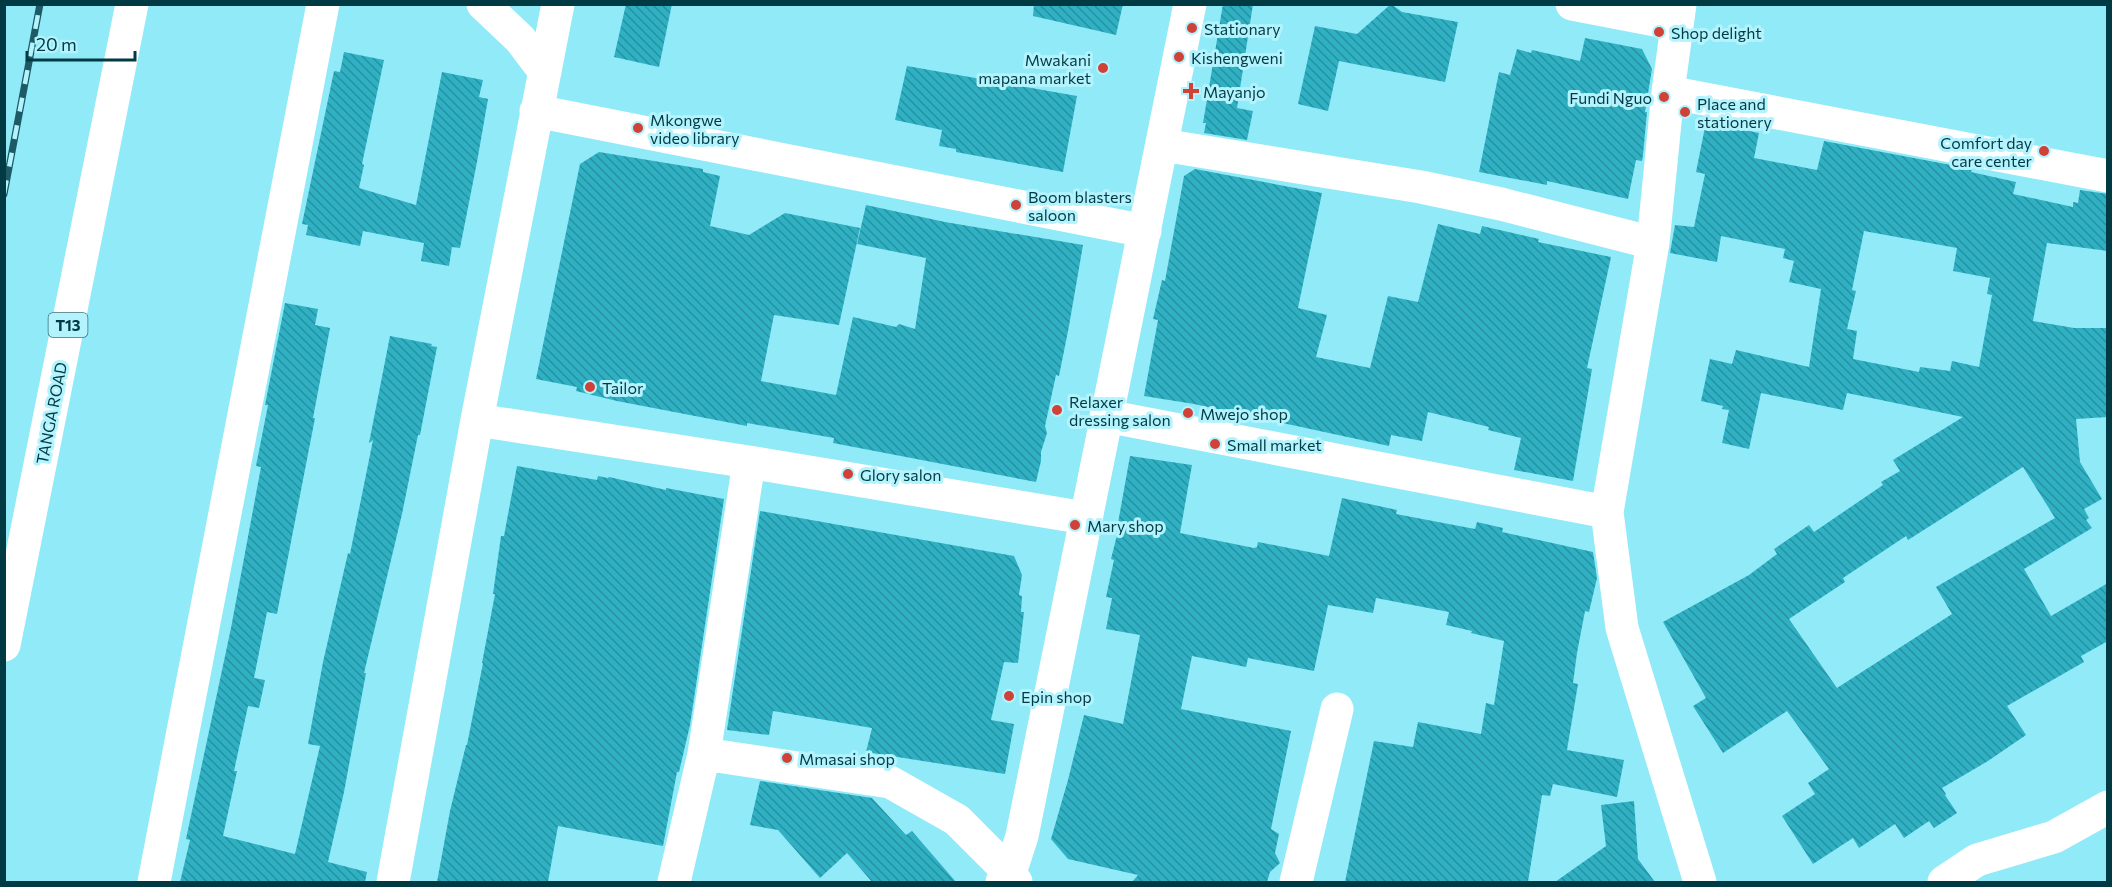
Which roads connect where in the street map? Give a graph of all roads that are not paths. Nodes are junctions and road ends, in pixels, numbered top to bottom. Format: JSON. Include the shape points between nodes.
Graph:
{"nodes":[{"id":1,"x":132,"y":4,"type":"edge"},
{"id":2,"x":323,"y":4,"type":"edge"},
{"id":3,"x":483,"y":4,"type":"edge"},
{"id":4,"x":558,"y":4,"type":"edge"},
{"id":5,"x":1190,"y":4,"type":"edge"},
{"id":6,"x":1572,"y":4,"type":"edge"},
{"id":7,"x":1678,"y":14,"type":"edge"},
{"id":8,"x":545,"y":72,"type":"junction"},
{"id":9,"x":1668,"y":92,"type":"junction"},
{"id":10,"x":536,"y":111,"type":"junction"},
{"id":11,"x":1162,"y":145,"type":"junction"},
{"id":12,"x":2108,"y":176,"type":"edge"},
{"id":13,"x":1145,"y":231,"type":"junction"},
{"id":14,"x":1653,"y":243,"type":"junction"},
{"id":15,"x":1106,"y":416,"type":"junction"},
{"id":16,"x":477,"y":420,"type":"junction"},
{"id":17,"x":749,"y":462,"type":"junction"},
{"id":18,"x":1607,"y":512,"type":"junction"},
{"id":19,"x":1085,"y":518,"type":"junction"},
{"id":20,"x":4,"y":645,"type":"edge"},
{"id":21,"x":1337,"y":709,"type":"dead end"},
{"id":22,"x":704,"y":754,"type":"junction"},
{"id":23,"x":2108,"y":807,"type":"edge"},
{"id":24,"x":1009,"y":879,"type":"edge"},
{"id":25,"x":154,"y":882,"type":"edge"},
{"id":26,"x":393,"y":882,"type":"edge"},
{"id":27,"x":674,"y":882,"type":"edge"},
{"id":28,"x":1296,"y":882,"type":"edge"},
{"id":29,"x":1700,"y":882,"type":"edge"},
{"id":30,"x":1944,"y":882,"type":"edge"}],
"edges":[{"from":1,"to":20,"type":"main road","name":"TANGA ROAD","number":"T13"},
{"from":2,"to":25,"type":"main road"},
{"from":3,"to":8,"type":"main road","via":[[520,39]]},
{"from":4,"to":8,"type":"main road"},
{"from":5,"to":11,"type":"main road"},
{"from":6,"to":7,"type":"main road"},
{"from":7,"to":9,"type":"main road"},
{"from":8,"to":10,"type":"main road"},
{"from":9,"to":12,"type":"main road"},
{"from":9,"to":14,"type":"main road"},
{"from":10,"to":13,"type":"main road"},
{"from":10,"to":16,"type":"main road"},
{"from":11,"to":13,"type":"main road"},
{"from":11,"to":14,"type":"main road","via":[[1421,187]]},
{"from":13,"to":15,"type":"main road"},
{"from":14,"to":18,"type":"main road"},
{"from":15,"to":18,"type":"main road"},
{"from":15,"to":19,"type":"main road"},
{"from":16,"to":17,"type":"main road"},
{"from":16,"to":26,"type":"main road"},
{"from":17,"to":19,"type":"main road"},
{"from":17,"to":22,"type":"main road"},
{"from":18,"to":29,"type":"main road","via":[[1622,628]]},
{"from":19,"to":24,"type":"main road","via":[[1022,836]]},
{"from":21,"to":28,"type":"main road"},
{"from":22,"to":24,"type":"main road","via":[[890,782],[957,820]]},
{"from":22,"to":27,"type":"main road"},
{"from":23,"to":30,"type":"main road","via":[[2054,837],[1977,860]]}]}
